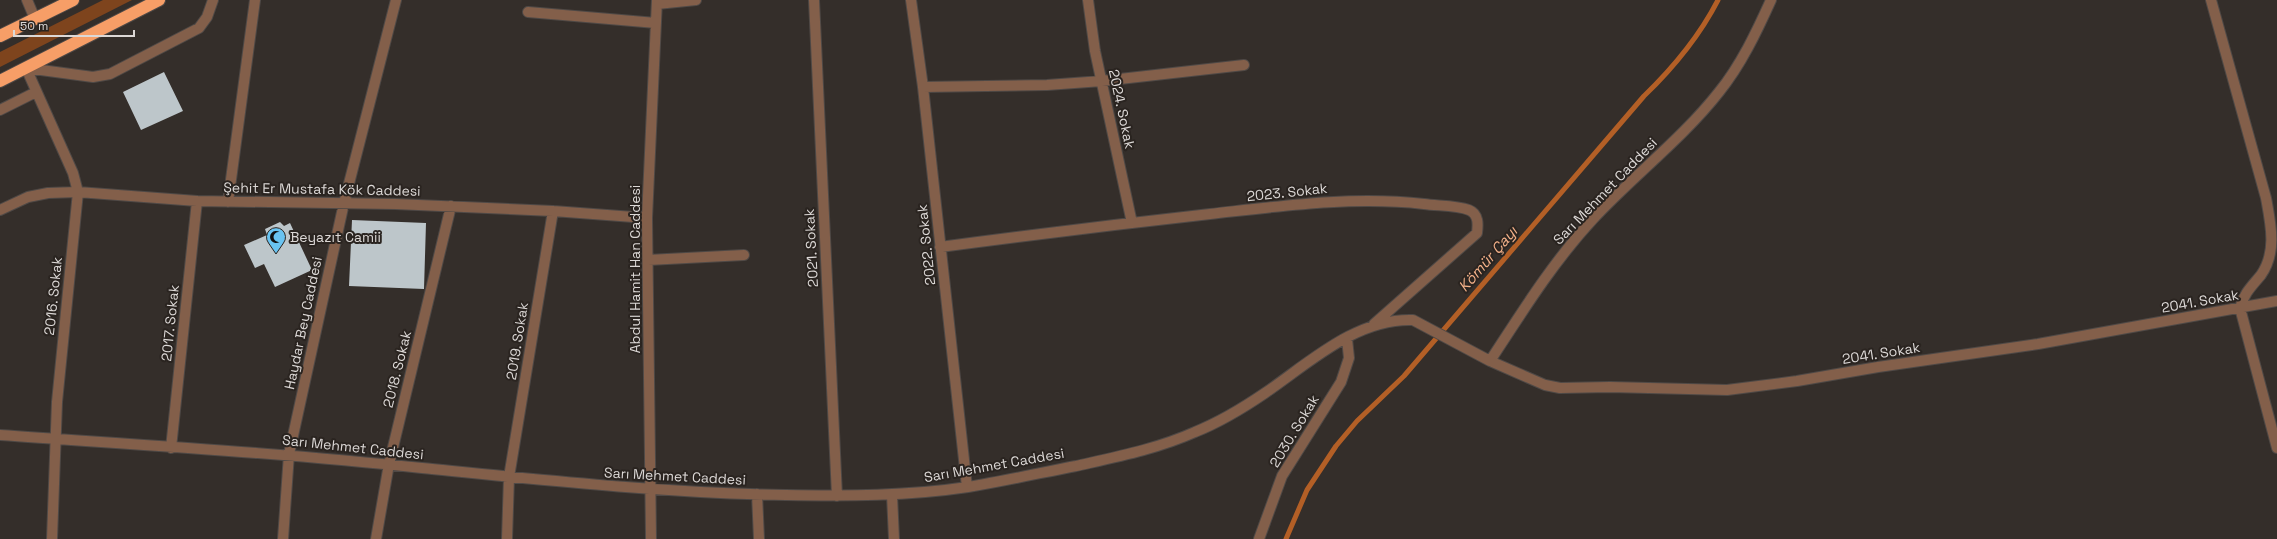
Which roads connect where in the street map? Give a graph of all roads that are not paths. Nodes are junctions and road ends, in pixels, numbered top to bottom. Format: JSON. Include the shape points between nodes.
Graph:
{"nodes":[{"id":1,"x":26,"y":0,"type":"edge"},
{"id":2,"x":72,"y":0,"type":"edge"},
{"id":3,"x":159,"y":0,"type":"edge"},
{"id":4,"x":213,"y":0,"type":"edge"},
{"id":5,"x":255,"y":0,"type":"edge"},
{"id":6,"x":396,"y":0,"type":"edge"},
{"id":7,"x":696,"y":0,"type":"edge"},
{"id":8,"x":814,"y":0,"type":"edge"},
{"id":9,"x":911,"y":0,"type":"edge"},
{"id":10,"x":1088,"y":0,"type":"edge"},
{"id":11,"x":1771,"y":0,"type":"edge"},
{"id":12,"x":2212,"y":0,"type":"edge"},
{"id":13,"x":657,"y":2,"type":"edge"},
{"id":14,"x":528,"y":12,"type":"dead end"},
{"id":15,"x":35,"y":19,"type":"junction"},
{"id":16,"x":656,"y":23,"type":"junction"},
{"id":17,"x":0,"y":36,"type":"edge"},
{"id":18,"x":1244,"y":65,"type":"dead end"},
{"id":19,"x":26,"y":68,"type":"junction"},
{"id":20,"x":0,"y":81,"type":"edge"},
{"id":21,"x":1102,"y":81,"type":"junction"},
{"id":22,"x":923,"y":87,"type":"junction"},
{"id":23,"x":36,"y":92,"type":"junction"},
{"id":24,"x":0,"y":110,"type":"edge"},
{"id":25,"x":78,"y":192,"type":"junction"},
{"id":26,"x":197,"y":201,"type":"junction"},
{"id":27,"x":228,"y":202,"type":"junction"},
{"id":28,"x":344,"y":203,"type":"junction"},
{"id":29,"x":451,"y":206,"type":"junction"},
{"id":30,"x":0,"y":210,"type":"edge"},
{"id":31,"x":553,"y":210,"type":"junction"},
{"id":32,"x":647,"y":218,"type":"junction"},
{"id":33,"x":1132,"y":223,"type":"junction"},
{"id":34,"x":940,"y":247,"type":"junction"},
{"id":35,"x":744,"y":255,"type":"dead end"},
{"id":36,"x":648,"y":260,"type":"junction"},
{"id":37,"x":2277,"y":301,"type":"edge"},
{"id":38,"x":2240,"y":308,"type":"junction"},
{"id":39,"x":1371,"y":327,"type":"junction"},
{"id":40,"x":1347,"y":338,"type":"junction"},
{"id":41,"x":1490,"y":361,"type":"junction"},
{"id":42,"x":0,"y":435,"type":"edge"},
{"id":43,"x":55,"y":439,"type":"junction"},
{"id":44,"x":171,"y":448,"type":"junction"},
{"id":45,"x":2277,"y":448,"type":"edge"},
{"id":46,"x":289,"y":454,"type":"junction"},
{"id":47,"x":389,"y":464,"type":"junction"},
{"id":48,"x":509,"y":477,"type":"junction"},
{"id":49,"x":967,"y":487,"type":"junction"},
{"id":50,"x":650,"y":490,"type":"junction"},
{"id":51,"x":757,"y":494,"type":"junction"},
{"id":52,"x":892,"y":495,"type":"junction"},
{"id":53,"x":837,"y":496,"type":"junction"},
{"id":54,"x":52,"y":539,"type":"edge"},
{"id":55,"x":283,"y":539,"type":"edge"},
{"id":56,"x":376,"y":539,"type":"edge"},
{"id":57,"x":507,"y":539,"type":"edge"},
{"id":58,"x":651,"y":539,"type":"edge"},
{"id":59,"x":759,"y":539,"type":"edge"},
{"id":60,"x":894,"y":539,"type":"edge"},
{"id":61,"x":1259,"y":539,"type":"edge"}],
"edges":[{"from":1,"to":15,"type":"street"},
{"from":2,"to":15,"type":"highway"},
{"from":3,"to":19,"type":"highway"},
{"from":4,"to":19,"type":"street","via":[[207,17],[199,28],[110,74],[93,77]]},
{"from":5,"to":27,"type":"street"},
{"from":6,"to":28,"type":"street","name":"Haydar Bey Caddesi"},
{"from":7,"to":13,"type":"street"},
{"from":8,"to":53,"type":"street","name":"2021. Sokak"},
{"from":9,"to":22,"type":"street","name":"2022. Sokak"},
{"from":10,"to":21,"type":"street","name":"2024. Sokak"},
{"from":11,"to":41,"type":"street","name":"Sarı Mehmet Caddesi","via":[[1720,92],[1608,204],[1564,252]]},
{"from":12,"to":38,"type":"street","via":[[2266,198],[2274,244],[2269,265],[2250,286]]},
{"from":13,"to":16,"type":"street","name":"Abdul Hamit Han Caddesi"},
{"from":14,"to":16,"type":"street"},
{"from":15,"to":17,"type":"highway"},
{"from":16,"to":32,"type":"street","name":"Abdul Hamit Han Caddesi"},
{"from":18,"to":21,"type":"street"},
{"from":19,"to":20,"type":"highway"},
{"from":19,"to":23,"type":"street","name":"2016. Sokak"},
{"from":21,"to":22,"type":"street","via":[[1047,85]]},
{"from":21,"to":33,"type":"street","name":"2024. Sokak"},
{"from":22,"to":34,"type":"street","name":"2022. Sokak"},
{"from":23,"to":24,"type":"street"},
{"from":23,"to":25,"type":"street","name":"2016. Sokak","via":[[73,173]]},
{"from":25,"to":26,"type":"street","name":"Şehit Er Mustafa Kök Caddesi"},
{"from":25,"to":30,"type":"street","name":"Şehit Er Mustafa Kök Caddesi","via":[[48,193]]},
{"from":25,"to":43,"type":"street","name":"2016. Sokak"},
{"from":26,"to":27,"type":"street","name":"Şehit Er Mustafa Kök Caddesi"},
{"from":26,"to":44,"type":"street","name":"2017. Sokak"},
{"from":27,"to":28,"type":"street","name":"Şehit Er Mustafa Kök Caddesi"},
{"from":28,"to":29,"type":"street","name":"Şehit Er Mustafa Kök Caddesi"},
{"from":28,"to":46,"type":"street","name":"Haydar Bey Caddesi"},
{"from":29,"to":31,"type":"street","name":"Şehit Er Mustafa Kök Caddesi"},
{"from":29,"to":47,"type":"street","name":"2018. Sokak"},
{"from":31,"to":32,"type":"street","name":"Şehit Er Mustafa Kök Caddesi"},
{"from":31,"to":48,"type":"street","name":"2019. Sokak"},
{"from":32,"to":36,"type":"street","name":"Abdul Hamit Han Caddesi"},
{"from":33,"to":34,"type":"street","name":"2023. Sokak"},
{"from":33,"to":39,"type":"street","name":"2023. Sokak","via":[[1314,202],[1354,200],[1384,200],[1446,207],[1469,210],[1475,215],[1478,223],[1477,233]]},
{"from":34,"to":49,"type":"street","name":"2022. Sokak"},
{"from":35,"to":36,"type":"street"},
{"from":36,"to":50,"type":"street","name":"Abdul Hamit Han Caddesi"},
{"from":37,"to":38,"type":"street","name":"2041. Sokak"},
{"from":38,"to":41,"type":"street","name":"2041. Sokak","via":[[2038,344],[1782,384],[1727,390],[1560,388],[1545,385]]},
{"from":38,"to":45,"type":"street"},
{"from":39,"to":40,"type":"street","name":"Sarı Mehmet Caddesi"},
{"from":39,"to":41,"type":"street","name":"Sarı Mehmet Caddesi","via":[[1413,320]]},
{"from":40,"to":49,"type":"street","name":"Sarı Mehmet Caddesi","via":[[1244,407],[1193,433],[1128,454]]},
{"from":40,"to":61,"type":"street","name":"2030. Sokak","via":[[1349,358],[1341,382],[1282,476]]},
{"from":42,"to":43,"type":"street","name":"Sarı Mehmet Caddesi"},
{"from":43,"to":44,"type":"street","name":"Sarı Mehmet Caddesi"},
{"from":43,"to":54,"type":"street","name":"2016. Sokak"},
{"from":44,"to":46,"type":"street","name":"Sarı Mehmet Caddesi"},
{"from":46,"to":47,"type":"street","name":"Sarı Mehmet Caddesi"},
{"from":46,"to":55,"type":"street","name":"Haydar Bey Caddesi"},
{"from":47,"to":48,"type":"street","name":"Sarı Mehmet Caddesi"},
{"from":47,"to":56,"type":"street","name":"2018. Sokak"},
{"from":48,"to":50,"type":"street","name":"Sarı Mehmet Caddesi"},
{"from":48,"to":57,"type":"street","name":"2019. Sokak"},
{"from":49,"to":52,"type":"street","name":"Sarı Mehmet Caddesi"},
{"from":50,"to":51,"type":"street","name":"Sarı Mehmet Caddesi"},
{"from":50,"to":58,"type":"street","name":"Abdul Hamit Han Caddesi"},
{"from":51,"to":53,"type":"street","name":"Sarı Mehmet Caddesi"},
{"from":51,"to":59,"type":"street"},
{"from":52,"to":53,"type":"street","name":"Sarı Mehmet Caddesi"},
{"from":52,"to":60,"type":"street"}]}
